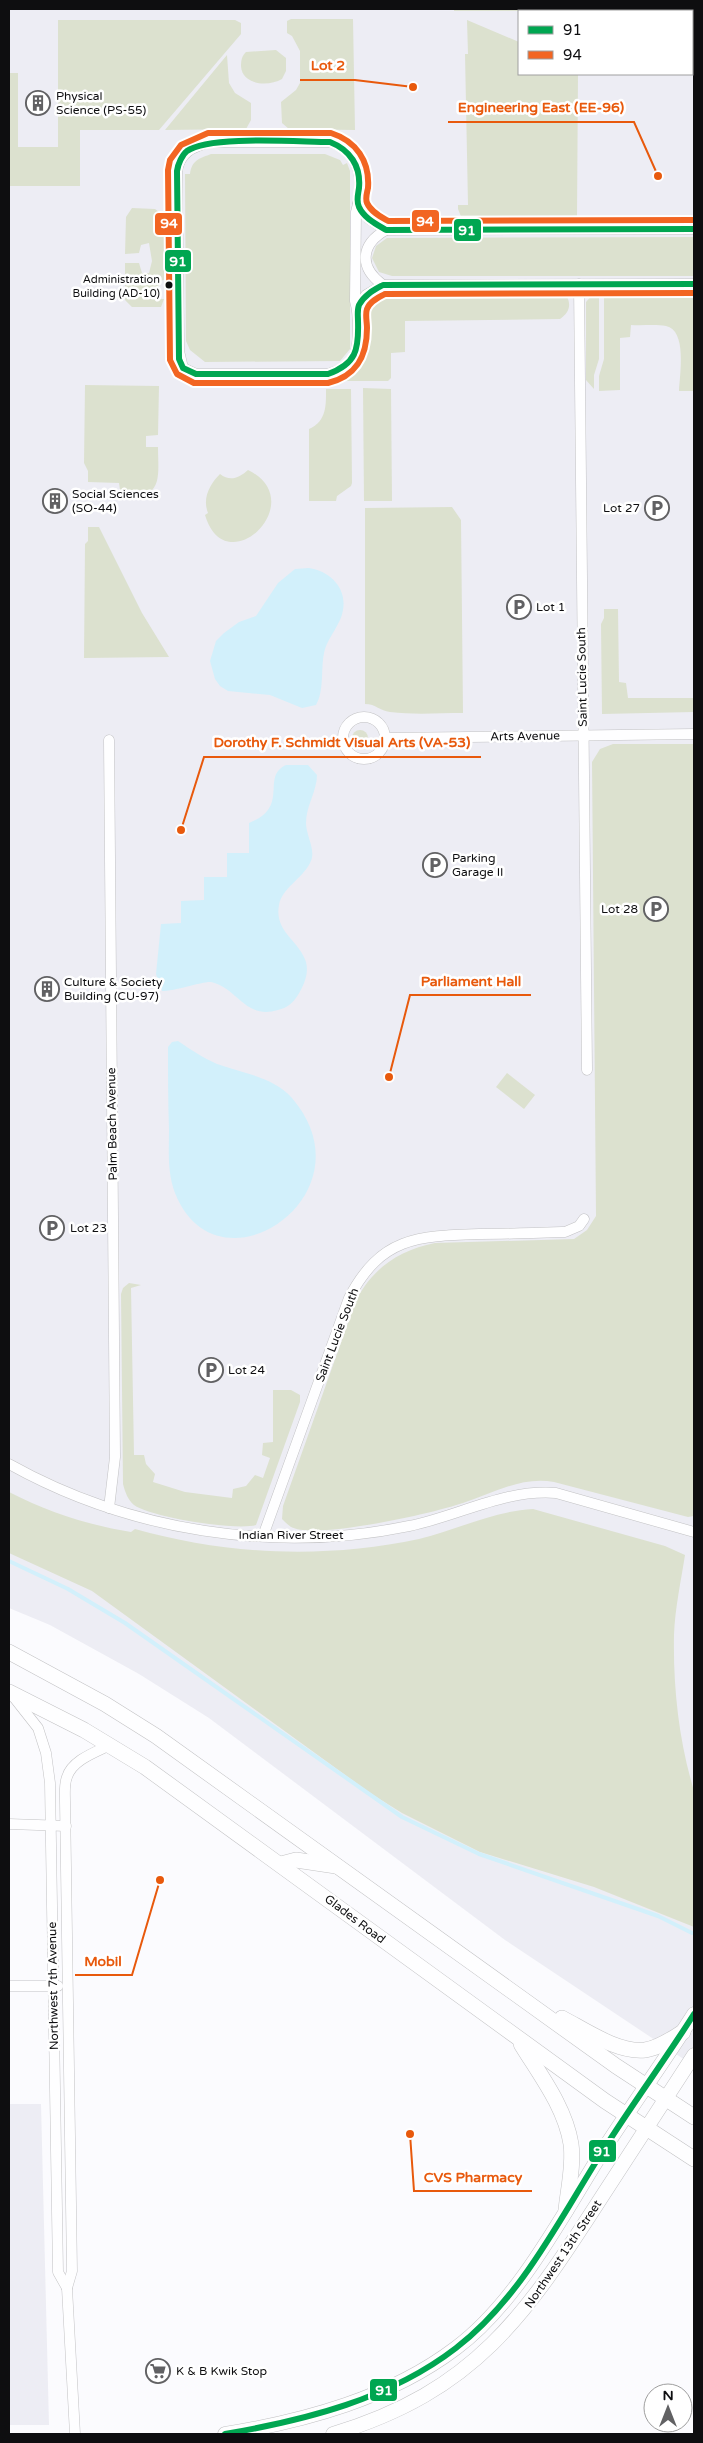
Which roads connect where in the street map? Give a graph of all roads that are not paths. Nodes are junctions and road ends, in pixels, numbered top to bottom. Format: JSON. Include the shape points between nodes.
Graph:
{"nodes":[{"id":1,"x":358,"y":203,"type":"junction"},
{"id":2,"x":694,"y":229,"type":"edge"},
{"id":3,"x":386,"y":230,"type":"junction"},
{"id":4,"x":383,"y":284,"type":"junction"},
{"id":5,"x":579,"y":284,"type":"junction"},
{"id":6,"x":694,"y":284,"type":"edge"},
{"id":7,"x":358,"y":309,"type":"junction"},
{"id":8,"x":694,"y":734,"type":"edge"},
{"id":9,"x":583,"y":735,"type":"junction"},
{"id":10,"x":386,"y":738,"type":"junction"},
{"id":11,"x":109,"y":740,"type":"dead end"},
{"id":12,"x":587,"y":1070,"type":"dead end"},
{"id":13,"x":584,"y":1220,"type":"dead end"},
{"id":14,"x":9,"y":1464,"type":"edge"},
{"id":15,"x":109,"y":1508,"type":"junction"},
{"id":16,"x":694,"y":1532,"type":"edge"},
{"id":17,"x":263,"y":1536,"type":"junction"},
{"id":18,"x":9,"y":1652,"type":"edge"},
{"id":19,"x":9,"y":1693,"type":"edge"},
{"id":20,"x":110,"y":1745,"type":"junction"},
{"id":21,"x":9,"y":1824,"type":"edge"},
{"id":22,"x":51,"y":1825,"type":"junction"},
{"id":23,"x":66,"y":1826,"type":"junction"},
{"id":24,"x":281,"y":1864,"type":"junction"},
{"id":25,"x":340,"y":1867,"type":"junction"},
{"id":26,"x":68,"y":1985,"type":"junction"},
{"id":27,"x":9,"y":1986,"type":"edge"},
{"id":28,"x":53,"y":1986,"type":"junction"},
{"id":29,"x":520,"y":1997,"type":"junction"},
{"id":30,"x":694,"y":2014,"type":"edge"},
{"id":31,"x":683,"y":2032,"type":"junction"},
{"id":32,"x":516,"y":2036,"type":"junction"},
{"id":33,"x":694,"y":2055,"type":"edge"},
{"id":34,"x":647,"y":2085,"type":"junction"},
{"id":35,"x":666,"y":2098,"type":"junction"},
{"id":36,"x":626,"y":2115,"type":"junction"},
{"id":37,"x":694,"y":2117,"type":"edge"},
{"id":38,"x":646,"y":2129,"type":"junction"},
{"id":39,"x":694,"y":2159,"type":"edge"},
{"id":40,"x":566,"y":2210,"type":"junction"},
{"id":41,"x":68,"y":2288,"type":"junction"},
{"id":42,"x":75,"y":2434,"type":"edge"},
{"id":43,"x":225,"y":2434,"type":"edge"},
{"id":44,"x":334,"y":2434,"type":"edge"}],
"edges":[{"from":1,"to":3,"type":"street","via":[[368,219]]},
{"from":1,"to":7,"type":"street","via":[[355,291]]},
{"from":1,"to":7,"type":"street","via":[[359,173],[354,158],[347,150],[330,142],[210,142],[187,151],[177,171],[178,351],[183,368],[196,374],[328,374],[350,364],[358,347]]},
{"from":2,"to":3,"type":"street"},
{"from":3,"to":4,"type":"street","via":[[374,237],[366,256],[374,278]]},
{"from":4,"to":5,"type":"street"},
{"from":4,"to":7,"type":"street","via":[[366,295]]},
{"from":5,"to":6,"type":"street"},
{"from":5,"to":9,"type":"street","name":"Saint Lucie South"},
{"from":8,"to":9,"type":"street","name":"Arts Avenue"},
{"from":9,"to":10,"type":"street","name":"Arts Avenue"},
{"from":9,"to":12,"type":"street","name":"Saint Lucie South"},
{"from":10,"to":10,"type":"street","via":[[380,753],[365,760],[347,752],[342,739],[350,722],[362,717],[379,722]]},
{"from":11,"to":15,"type":"street","name":"Palm Beach Avenue","via":[[114,1457]]},
{"from":13,"to":17,"type":"street","name":"Saint Lucie South","via":[[565,1232],[423,1237],[399,1244],[370,1265],[349,1298]]},
{"from":14,"to":15,"type":"street","name":"Indian River Street","via":[[61,1490]]},
{"from":15,"to":17,"type":"street","name":"Indian River Street","via":[[202,1532]]},
{"from":16,"to":17,"type":"street","name":"Indian River Street","via":[[556,1493],[538,1491],[508,1496],[410,1526],[316,1537]]},
{"from":18,"to":25,"type":"main road","via":[[156,1736]]},
{"from":19,"to":20,"type":"main road","name":"Glades Road"},
{"from":19,"to":22,"type":"street","name":"Northwest 7th Avenue","via":[[38,1728],[43,1740],[50,1783]]},
{"from":20,"to":23,"type":"street","name":"Northwest 7th Avenue","via":[[88,1756],[66,1777]]},
{"from":20,"to":24,"type":"main road","name":"Glades Road"},
{"from":21,"to":22,"type":"street"},
{"from":22,"to":23,"type":"street"},
{"from":22,"to":28,"type":"street","name":"Northwest 7th Avenue"},
{"from":23,"to":26,"type":"street","name":"Northwest 7th Avenue"},
{"from":24,"to":25,"type":"main road","via":[[296,1860]]},
{"from":24,"to":32,"type":"main road","name":"Glades Road"},
{"from":25,"to":29,"type":"main road"},
{"from":26,"to":28,"type":"street"},
{"from":26,"to":41,"type":"street","name":"Northwest 7th Avenue","via":[[72,2271]]},
{"from":27,"to":28,"type":"street"},
{"from":28,"to":41,"type":"street","name":"Northwest 7th Avenue","via":[[58,2272]]},
{"from":29,"to":31,"type":"main road","via":[[628,2049],[650,2049]]},
{"from":29,"to":34,"type":"main road"},
{"from":30,"to":31,"type":"street","name":"Northwest 13th Street"},
{"from":31,"to":34,"type":"street","name":"Northwest 13th Street"},
{"from":32,"to":36,"type":"main road","name":"Glades Road"},
{"from":32,"to":40,"type":"main road","via":[[559,2106],[567,2127],[571,2145]]},
{"from":33,"to":35,"type":"street","name":"Northwest 13th Street"},
{"from":34,"to":35,"type":"main road"},
{"from":34,"to":36,"type":"street","name":"Northwest 13th Street"},
{"from":35,"to":37,"type":"main road"},
{"from":35,"to":38,"type":"street","name":"Northwest 13th Street"},
{"from":36,"to":38,"type":"main road","name":"Glades Road"},
{"from":36,"to":40,"type":"street","name":"Northwest 13th Street"},
{"from":38,"to":39,"type":"main road","name":"Glades Road"},
{"from":38,"to":44,"type":"street","name":"Northwest 13th Street","via":[[538,2293],[492,2345],[474,2362],[421,2399]]},
{"from":40,"to":43,"type":"street","name":"Northwest 13th Street","via":[[506,2300],[476,2332],[439,2361],[398,2383],[329,2411]]},
{"from":41,"to":42,"type":"street","name":"Northwest 7th Avenue"}]}
